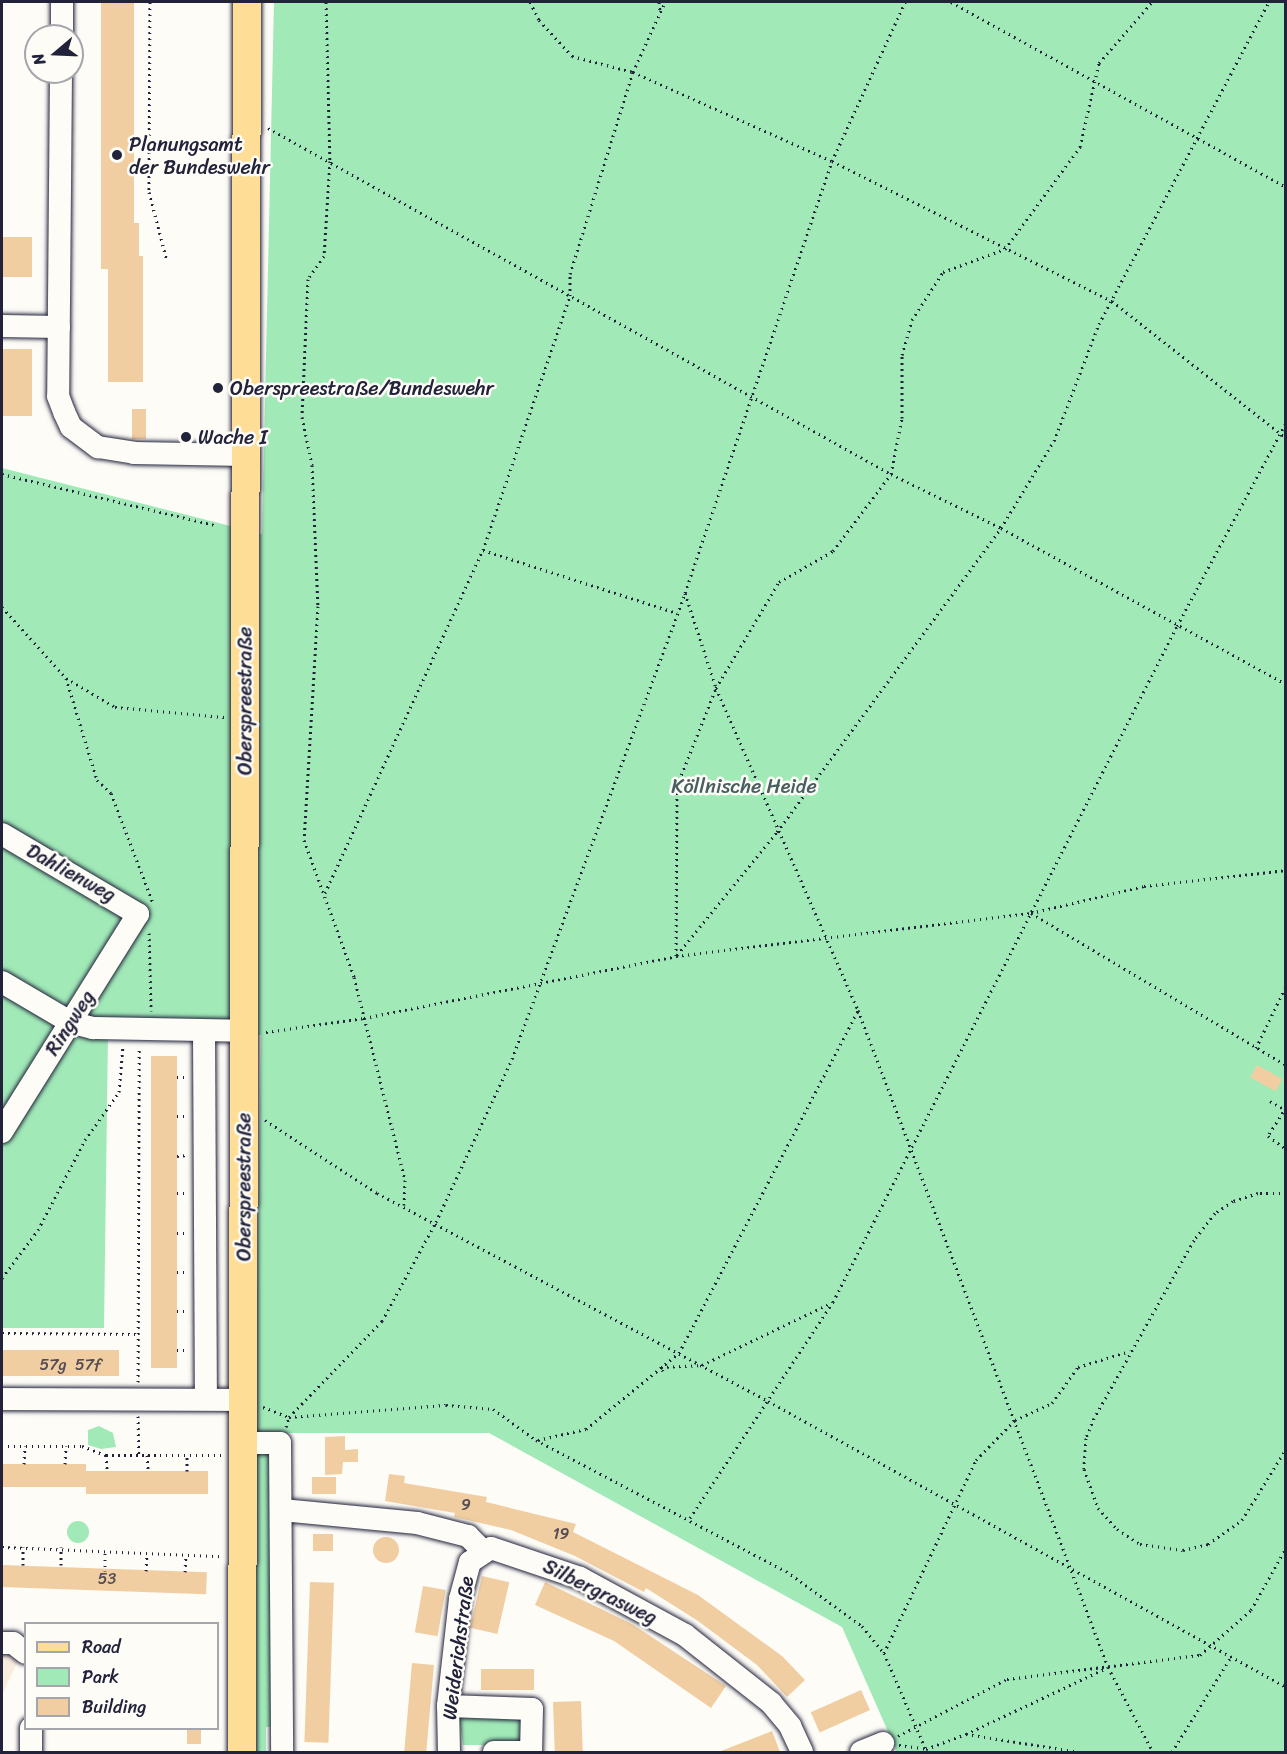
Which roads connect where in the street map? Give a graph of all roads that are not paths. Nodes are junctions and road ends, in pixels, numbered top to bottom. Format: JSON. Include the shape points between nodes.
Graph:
{"nodes":[{"id":1,"x":62,"y":2,"type":"edge"},
{"id":2,"x":247,"y":2,"type":"edge"},
{"id":3,"x":62,"y":24,"type":"edge"},
{"id":4,"x":61,"y":84,"type":"edge"},
{"id":5,"x":2,"y":326,"type":"edge"},
{"id":6,"x":59,"y":327,"type":"junction"},
{"id":7,"x":245,"y":455,"type":"junction"},
{"id":8,"x":2,"y":834,"type":"edge"},
{"id":9,"x":147,"y":918,"type":"joint"},
{"id":10,"x":2,"y":982,"type":"edge"},
{"id":11,"x":70,"y":1022,"type":"junction"},
{"id":12,"x":204,"y":1031,"type":"junction"},
{"id":13,"x":244,"y":1031,"type":"junction"},
{"id":14,"x":2,"y":1132,"type":"edge"},
{"id":15,"x":206,"y":1397,"type":"junction"},
{"id":16,"x":2,"y":1399,"type":"edge"},
{"id":17,"x":243,"y":1400,"type":"junction"},
{"id":18,"x":243,"y":1449,"type":"junction"},
{"id":19,"x":282,"y":1510,"type":"junction"},
{"id":20,"x":482,"y":1550,"type":"junction"},
{"id":21,"x":2,"y":1643,"type":"edge"},
{"id":22,"x":24,"y":1651,"type":"edge"},
{"id":23,"x":448,"y":1707,"type":"junction"},
{"id":24,"x":31,"y":1730,"type":"edge"},
{"id":25,"x":883,"y":1743,"type":"road end"},
{"id":26,"x":32,"y":1752,"type":"edge"},
{"id":27,"x":242,"y":1752,"type":"edge"},
{"id":28,"x":282,"y":1752,"type":"edge"},
{"id":29,"x":449,"y":1752,"type":"edge"},
{"id":30,"x":494,"y":1752,"type":"edge"},
{"id":31,"x":802,"y":1752,"type":"edge"},
{"id":32,"x":861,"y":1752,"type":"edge"}],
"edges":[{"from":1,"to":3,"type":"street"},
{"from":2,"to":7,"type":"main road","name":"Oberspreestraße"},
{"from":4,"to":6,"type":"street"},
{"from":5,"to":6,"type":"street"},
{"from":6,"to":7,"type":"street","via":[[58,396],[71,428],[98,447],[134,453]]},
{"from":7,"to":13,"type":"main road","name":"Oberspreestraße"},
{"from":8,"to":9,"type":"street","name":"Dahlienweg"},
{"from":9,"to":11,"type":"street","name":"Ringweg"},
{"from":10,"to":11,"type":"street"},
{"from":11,"to":12,"type":"street","via":[[138,1030]]},
{"from":11,"to":14,"type":"street","name":"Ringweg"},
{"from":12,"to":13,"type":"street"},
{"from":12,"to":15,"type":"street"},
{"from":13,"to":17,"type":"main road","name":"Oberspreestraße"},
{"from":15,"to":16,"type":"street"},
{"from":15,"to":17,"type":"street"},
{"from":17,"to":18,"type":"main road","name":"Oberspreestraße"},
{"from":18,"to":19,"type":"street","via":[[280,1443]]},
{"from":18,"to":27,"type":"main road","name":"Oberspreestraße"},
{"from":19,"to":20,"type":"street","name":"Silbergrasweg","via":[[417,1523],[468,1536]]},
{"from":19,"to":28,"type":"street"},
{"from":20,"to":23,"type":"street","name":"Weiderichstraße","via":[[470,1562],[465,1576]]},
{"from":20,"to":31,"type":"street","name":"Silbergrasweg","via":[[491,1548],[529,1558],[580,1578],[684,1635],[771,1703],[790,1726]]},
{"from":21,"to":22,"type":"street","via":[[13,1643]]},
{"from":23,"to":29,"type":"street","name":"Weiderichstraße"},
{"from":23,"to":30,"type":"street","via":[[532,1709],[531,1752]]},
{"from":24,"to":26,"type":"street"},
{"from":25,"to":32,"type":"street"}]}
